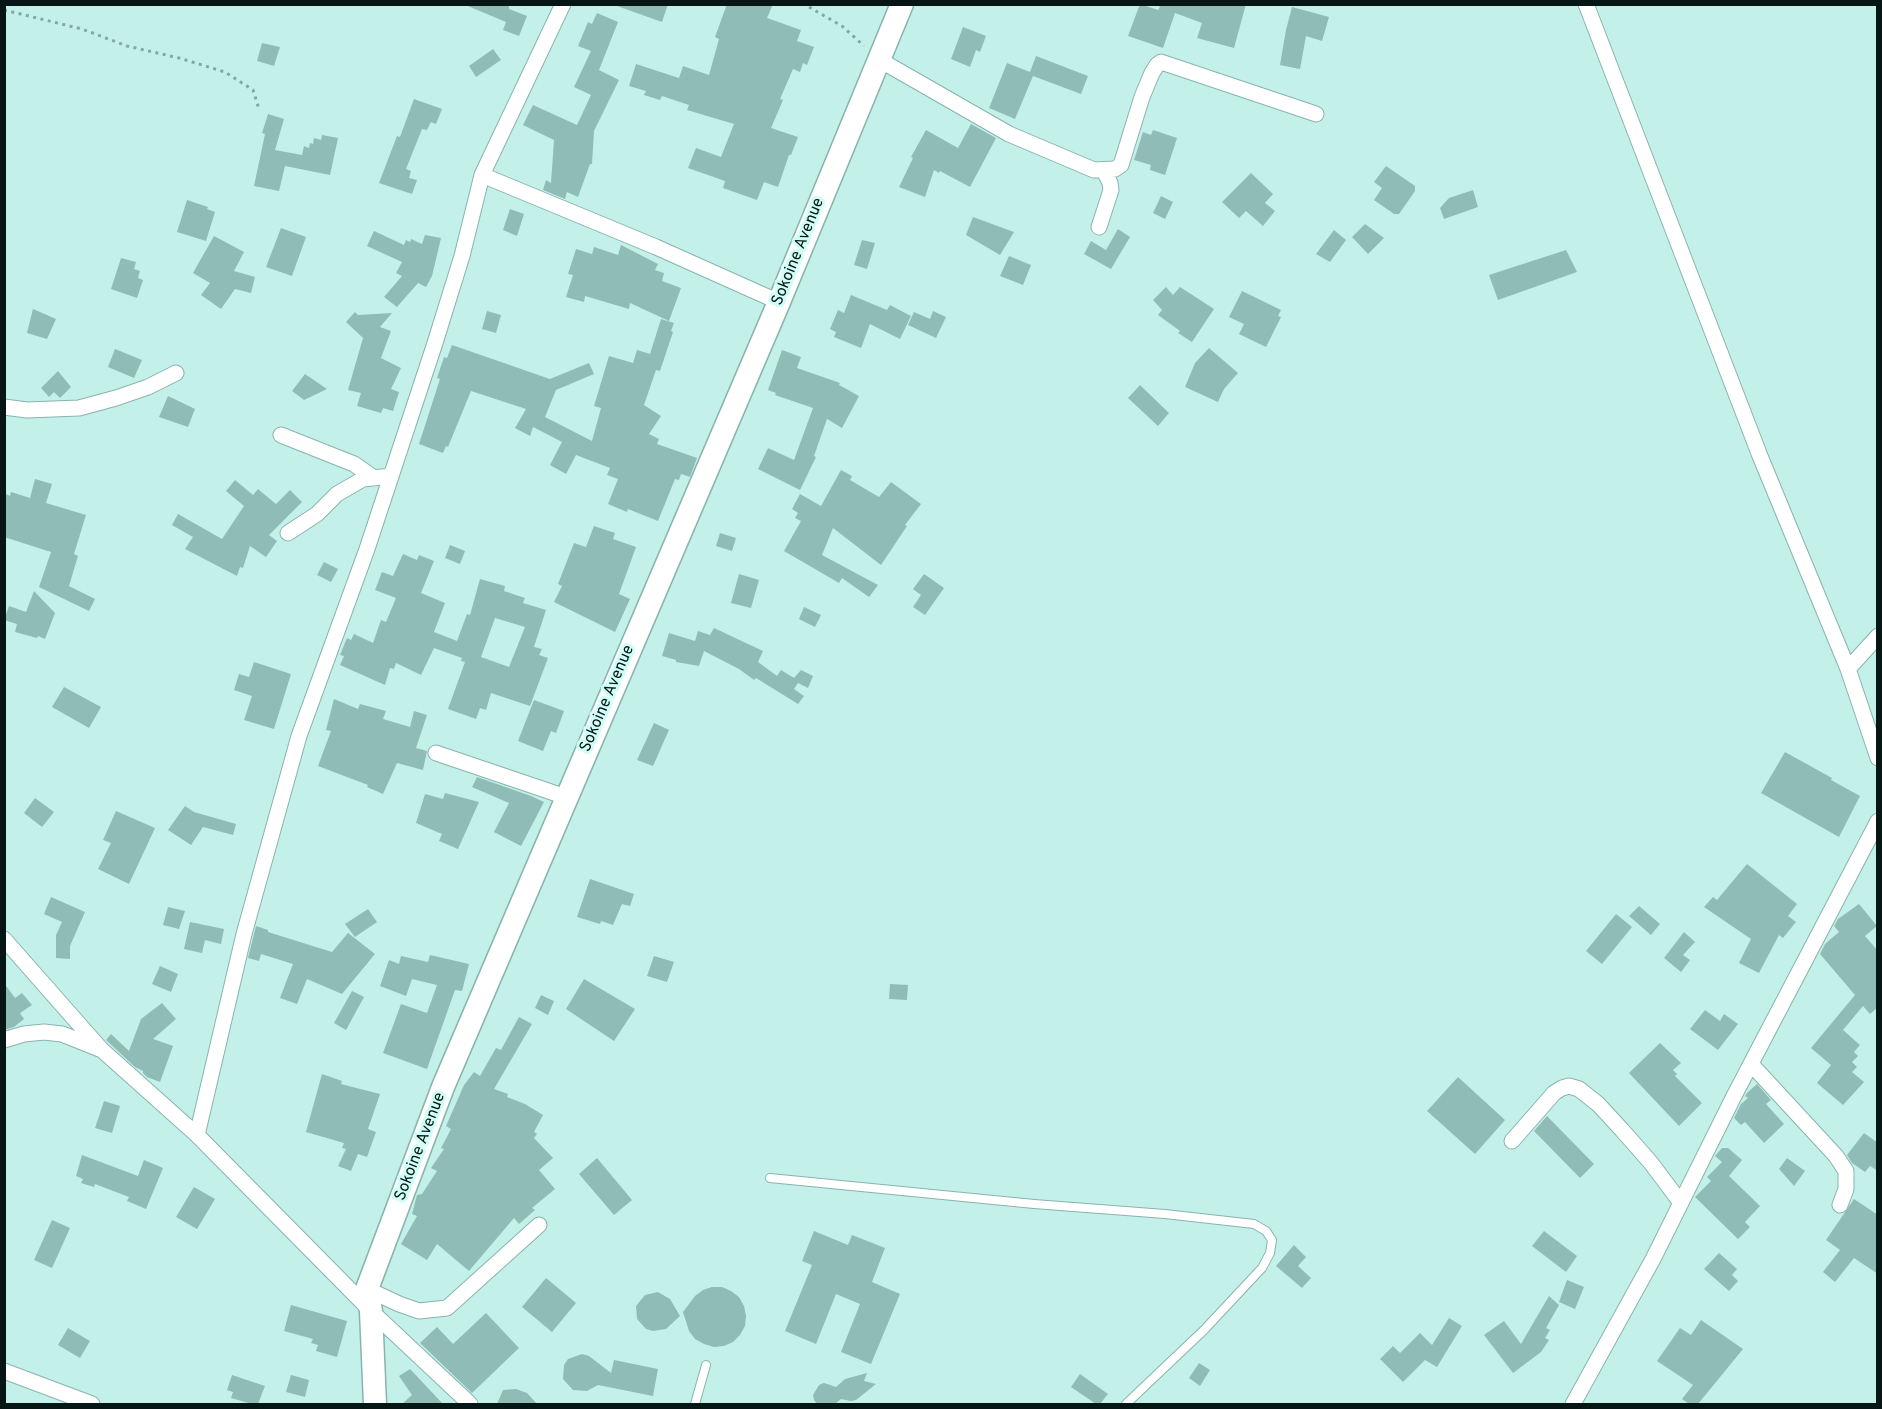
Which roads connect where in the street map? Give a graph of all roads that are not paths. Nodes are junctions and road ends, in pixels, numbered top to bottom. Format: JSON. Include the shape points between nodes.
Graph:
{"nodes":[{"id":1,"x":563,"y":4,"type":"edge"},
{"id":2,"x":902,"y":4,"type":"edge"},
{"id":3,"x":1586,"y":4,"type":"edge"},
{"id":4,"x":878,"y":59,"type":"junction"},
{"id":5,"x":1316,"y":114,"type":"dead end"},
{"id":6,"x":1104,"y":171,"type":"junction"},
{"id":7,"x":482,"y":175,"type":"junction"},
{"id":8,"x":1099,"y":227,"type":"dead end"},
{"id":9,"x":779,"y":302,"type":"junction"},
{"id":10,"x":176,"y":373,"type":"dead end"},
{"id":11,"x":4,"y":407,"type":"edge"},
{"id":12,"x":281,"y":435,"type":"dead end"},
{"id":13,"x":391,"y":476,"type":"junction"},
{"id":14,"x":374,"y":478,"type":"junction"},
{"id":15,"x":288,"y":533,"type":"dead end"},
{"id":16,"x":1878,"y":636,"type":"edge"},
{"id":17,"x":1848,"y":669,"type":"junction"},
{"id":18,"x":436,"y":753,"type":"dead end"},
{"id":19,"x":1878,"y":758,"type":"edge"},
{"id":20,"x":566,"y":796,"type":"junction"},
{"id":21,"x":1878,"y":821,"type":"edge"},
{"id":22,"x":4,"y":939,"type":"edge"},
{"id":23,"x":4,"y":1040,"type":"edge"},
{"id":24,"x":102,"y":1050,"type":"junction"},
{"id":25,"x":1751,"y":1064,"type":"junction"},
{"id":26,"x":197,"y":1135,"type":"junction"},
{"id":27,"x":1512,"y":1141,"type":"dead end"},
{"id":28,"x":770,"y":1178,"type":"dead end"},
{"id":29,"x":1682,"y":1203,"type":"junction"},
{"id":30,"x":1840,"y":1205,"type":"dead end"},
{"id":31,"x":538,"y":1225,"type":"dead end"},
{"id":32,"x":369,"y":1300,"type":"junction"},
{"id":33,"x":706,"y":1365,"type":"dead end"},
{"id":34,"x":4,"y":1371,"type":"edge"},
{"id":35,"x":92,"y":1404,"type":"edge"},
{"id":36,"x":375,"y":1404,"type":"edge"},
{"id":37,"x":470,"y":1404,"type":"edge"},
{"id":38,"x":695,"y":1404,"type":"edge"},
{"id":39,"x":1126,"y":1404,"type":"edge"},
{"id":40,"x":1573,"y":1404,"type":"edge"}],
"edges":[{"from":1,"to":7,"type":"street"},
{"from":2,"to":4,"type":"street","name":"Sokoine Avenue"},
{"from":3,"to":17,"type":"street","via":[[1751,434]]},
{"from":4,"to":6,"type":"street","via":[[1009,134],[1084,167]]},
{"from":4,"to":9,"type":"street","name":"Sokoine Avenue"},
{"from":5,"to":6,"type":"street","via":[[1161,62],[1142,97],[1121,165]]},
{"from":6,"to":8,"type":"street","via":[[1111,190]]},
{"from":7,"to":9,"type":"street"},
{"from":7,"to":13,"type":"street","via":[[455,278]]},
{"from":9,"to":20,"type":"street","name":"Sokoine Avenue"},
{"from":10,"to":11,"type":"street","via":[[148,387],[79,408]]},
{"from":12,"to":14,"type":"street","via":[[354,464]]},
{"from":13,"to":14,"type":"street"},
{"from":13,"to":26,"type":"street","via":[[299,736],[244,934]]},
{"from":14,"to":15,"type":"street","via":[[363,479],[337,494]]},
{"from":16,"to":17,"type":"street"},
{"from":17,"to":19,"type":"street"},
{"from":18,"to":20,"type":"street"},
{"from":20,"to":32,"type":"street","name":"Sokoine Avenue","via":[[443,1087]]},
{"from":21,"to":25,"type":"street"},
{"from":22,"to":24,"type":"street"},
{"from":23,"to":24,"type":"street","via":[[44,1032],[62,1034]]},
{"from":24,"to":26,"type":"street"},
{"from":25,"to":29,"type":"street"},
{"from":25,"to":30,"type":"street","via":[[1846,1171],[1846,1189]]},
{"from":26,"to":32,"type":"street"},
{"from":27,"to":29,"type":"street","via":[[1554,1093],[1569,1086],[1579,1089],[1629,1138]]},
{"from":28,"to":39,"type":"lane","via":[[1165,1214],[1254,1224],[1266,1231],[1272,1240],[1262,1268]]},
{"from":29,"to":40,"type":"street"},
{"from":31,"to":32,"type":"street","via":[[447,1308],[419,1311]]},
{"from":32,"to":36,"type":"street","name":"Sokoine Avenue"},
{"from":32,"to":37,"type":"street"},
{"from":33,"to":38,"type":"lane"},
{"from":34,"to":35,"type":"street"}]}
